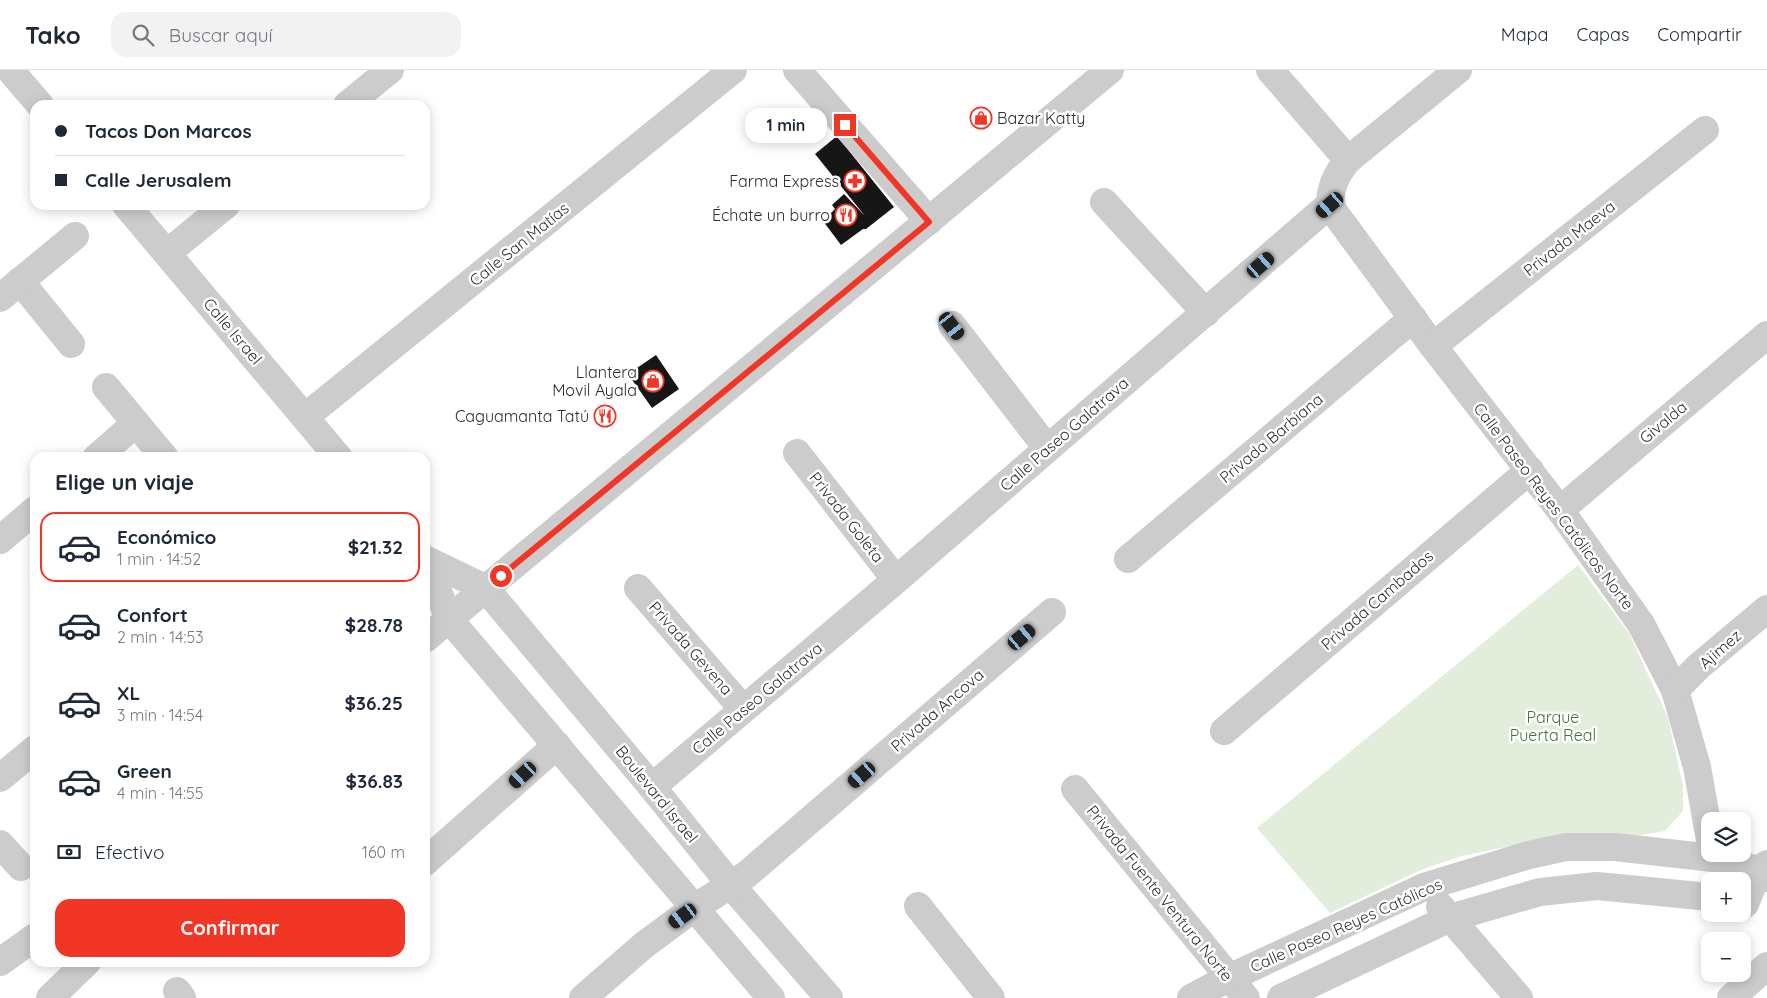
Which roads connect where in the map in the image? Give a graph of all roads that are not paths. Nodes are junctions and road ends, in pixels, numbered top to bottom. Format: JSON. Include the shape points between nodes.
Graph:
{"nodes":[{"id":1,"x":390,"y":70,"type":"edge"},
{"id":2,"x":732,"y":70,"type":"edge"},
{"id":3,"x":797,"y":70,"type":"edge"},
{"id":4,"x":1110,"y":70,"type":"edge"},
{"id":5,"x":1270,"y":70,"type":"edge"},
{"id":6,"x":1458,"y":70,"type":"edge"},
{"id":7,"x":21,"y":74,"type":"edge"},
{"id":8,"x":37,"y":100,"type":"edge"},
{"id":9,"x":353,"y":100,"type":"edge"},
{"id":10,"x":1705,"y":130,"type":"dead end"},
{"id":11,"x":1348,"y":160,"type":"junction"},
{"id":12,"x":1104,"y":202,"type":"dead end"},
{"id":13,"x":1330,"y":205,"type":"junction"},
{"id":14,"x":130,"y":210,"type":"edge"},
{"id":15,"x":220,"y":210,"type":"edge"},
{"id":16,"x":929,"y":222,"type":"junction"},
{"id":17,"x":75,"y":236,"type":"dead end"},
{"id":18,"x":167,"y":253,"type":"junction"},
{"id":19,"x":10,"y":289,"type":"edge"},
{"id":20,"x":1206,"y":313,"type":"junction"},
{"id":21,"x":1413,"y":318,"type":"junction"},
{"id":22,"x":952,"y":326,"type":"dead end"},
{"id":23,"x":1767,"y":335,"type":"edge"},
{"id":24,"x":71,"y":344,"type":"dead end"},
{"id":25,"x":1434,"y":346,"type":"junction"},
{"id":26,"x":106,"y":387,"type":"dead end"},
{"id":27,"x":305,"y":417,"type":"junction"},
{"id":28,"x":136,"y":423,"type":"junction"},
{"id":29,"x":1047,"y":448,"type":"junction"},
{"id":30,"x":103,"y":452,"type":"edge"},
{"id":31,"x":160,"y":452,"type":"edge"},
{"id":32,"x":334,"y":452,"type":"edge"},
{"id":33,"x":797,"y":453,"type":"dead end"},
{"id":34,"x":1530,"y":470,"type":"junction"},
{"id":35,"x":1560,"y":510,"type":"junction"},
{"id":36,"x":30,"y":514,"type":"edge"},
{"id":37,"x":0,"y":540,"type":"edge"},
{"id":38,"x":1128,"y":559,"type":"dead end"},
{"id":39,"x":430,"y":562,"type":"edge"},
{"id":40,"x":430,"y":570,"type":"edge"},
{"id":41,"x":896,"y":580,"type":"junction"},
{"id":42,"x":486,"y":588,"type":"junction"},
{"id":43,"x":638,"y":588,"type":"dead end"},
{"id":44,"x":1767,"y":609,"type":"edge"},
{"id":45,"x":1052,"y":612,"type":"dead end"},
{"id":46,"x":449,"y":619,"type":"junction"},
{"id":47,"x":430,"y":636,"type":"edge"},
{"id":48,"x":1675,"y":690,"type":"junction"},
{"id":49,"x":743,"y":709,"type":"junction"},
{"id":50,"x":1224,"y":731,"type":"dead end"},
{"id":51,"x":557,"y":745,"type":"junction"},
{"id":52,"x":30,"y":753,"type":"edge"},
{"id":53,"x":0,"y":778,"type":"edge"},
{"id":54,"x":652,"y":787,"type":"junction"},
{"id":55,"x":1075,"y":789,"type":"dead end"},
{"id":56,"x":0,"y":844,"type":"edge"},
{"id":57,"x":430,"y":858,"type":"edge"},
{"id":58,"x":22,"y":867,"type":"dead end"},
{"id":59,"x":1764,"y":871,"type":"edge"},
{"id":60,"x":1704,"y":872,"type":"edge"},
{"id":61,"x":1711,"y":872,"type":"edge"},
{"id":62,"x":1746,"y":872,"type":"edge"},
{"id":63,"x":1701,"y":875,"type":"edge"},
{"id":64,"x":730,"y":884,"type":"junction"},
{"id":65,"x":1424,"y":887,"type":"junction"},
{"id":66,"x":1752,"y":903,"type":"edge"},
{"id":67,"x":918,"y":906,"type":"dead end"},
{"id":68,"x":694,"y":908,"type":"junction"},
{"id":69,"x":1450,"y":918,"type":"junction"},
{"id":70,"x":30,"y":940,"type":"edge"},
{"id":71,"x":0,"y":962,"type":"edge"},
{"id":72,"x":1767,"y":966,"type":"edge"},
{"id":73,"x":82,"y":967,"type":"edge"},
{"id":74,"x":1238,"y":988,"type":"edge"},
{"id":75,"x":50,"y":998,"type":"edge"},
{"id":76,"x":583,"y":998,"type":"edge"},
{"id":77,"x":771,"y":998,"type":"edge"},
{"id":78,"x":829,"y":998,"type":"edge"},
{"id":79,"x":990,"y":998,"type":"edge"},
{"id":80,"x":1191,"y":998,"type":"edge"},
{"id":81,"x":1281,"y":998,"type":"edge"},
{"id":82,"x":1519,"y":998,"type":"edge"},
{"id":83,"x":1731,"y":998,"type":"edge"}],
"edges":[{"from":1,"to":9,"type":"street"},
{"from":2,"to":27,"type":"street","name":"Calle San Matías"},
{"from":3,"to":16,"type":"street"},
{"from":4,"to":16,"type":"street"},
{"from":5,"to":11,"type":"street"},
{"from":6,"to":11,"type":"street"},
{"from":7,"to":8,"type":"street"},
{"from":10,"to":25,"type":"street","name":"Privada Maeva"},
{"from":11,"to":13,"type":"street","via":[[1337,173]]},
{"from":12,"to":20,"type":"street"},
{"from":13,"to":20,"type":"street","name":"Calle Paseo Galatrava"},
{"from":13,"to":21,"type":"street","name":"Calle Paseo Reyes Católicos Norte"},
{"from":14,"to":18,"type":"street","name":"Calle Israel"},
{"from":15,"to":18,"type":"street"},
{"from":16,"to":42,"type":"street"},
{"from":17,"to":19,"type":"street"},
{"from":18,"to":27,"type":"street","name":"Calle Israel"},
{"from":19,"to":24,"type":"street"},
{"from":20,"to":29,"type":"street","name":"Calle Paseo Galatrava"},
{"from":21,"to":25,"type":"street","name":"Calle Paseo Reyes Católicos Norte"},
{"from":21,"to":38,"type":"street","name":"Privada Barbiana"},
{"from":22,"to":29,"type":"street"},
{"from":23,"to":35,"type":"street","name":"Givalda"},
{"from":25,"to":34,"type":"street","name":"Calle Paseo Reyes Católicos Norte"},
{"from":26,"to":28,"type":"street"},
{"from":27,"to":32,"type":"street","name":"Calle Israel"},
{"from":28,"to":30,"type":"street"},
{"from":28,"to":31,"type":"street"},
{"from":29,"to":41,"type":"street","name":"Calle Paseo Galatrava"},
{"from":33,"to":41,"type":"street","name":"Privada Goleta"},
{"from":34,"to":35,"type":"street","name":"Calle Paseo Reyes Católicos Norte"},
{"from":34,"to":50,"type":"street","name":"Privada Cambados"},
{"from":35,"to":48,"type":"street","name":"Calle Paseo Reyes Católicos Norte","via":[[1641,624]]},
{"from":36,"to":37,"type":"street"},
{"from":39,"to":42,"type":"street"},
{"from":40,"to":46,"type":"street"},
{"from":41,"to":49,"type":"street","name":"Calle Paseo Galatrava"},
{"from":42,"to":46,"type":"street"},
{"from":42,"to":54,"type":"street","name":"Boulevard Israel"},
{"from":43,"to":49,"type":"street","name":"Privada Gevena"},
{"from":44,"to":48,"type":"street","name":"Ajimez"},
{"from":45,"to":64,"type":"street","name":"Privada Ancova","via":[[746,875]]},
{"from":46,"to":47,"type":"street"},
{"from":46,"to":51,"type":"street"},
{"from":48,"to":61,"type":"street","name":"Calle Paseo Reyes Católicos Norte","via":[[1697,767]]},
{"from":49,"to":54,"type":"street","name":"Calle Paseo Galatrava"},
{"from":51,"to":57,"type":"street"},
{"from":51,"to":68,"type":"street"},
{"from":52,"to":53,"type":"street"},
{"from":54,"to":64,"type":"street","name":"Boulevard Israel"},
{"from":55,"to":74,"type":"street","name":"Privada Fuente Ventura Norte"},
{"from":56,"to":58,"type":"street"},
{"from":59,"to":62,"type":"street","name":"Calle Paseo Reyes Católicos"},
{"from":59,"to":66,"type":"street"},
{"from":60,"to":65,"type":"street","name":"Calle Paseo Reyes Católicos","via":[[1615,847],[1566,847]]},
{"from":63,"to":69,"type":"street","via":[[1540,892]]},
{"from":64,"to":68,"type":"street","name":"Privada Ancova"},
{"from":64,"to":78,"type":"street","name":"Boulevard Israel"},
{"from":65,"to":69,"type":"street"},
{"from":65,"to":74,"type":"street","name":"Calle Paseo Reyes Católicos"},
{"from":67,"to":79,"type":"street"},
{"from":68,"to":76,"type":"street","name":"Privada Ancova","via":[[644,945]]},
{"from":68,"to":77,"type":"street"},
{"from":69,"to":81,"type":"street"},
{"from":69,"to":82,"type":"street"},
{"from":70,"to":71,"type":"street"},
{"from":72,"to":83,"type":"street"},
{"from":73,"to":75,"type":"street"},
{"from":74,"to":80,"type":"street","name":"Calle Paseo Reyes Católicos"}]}
